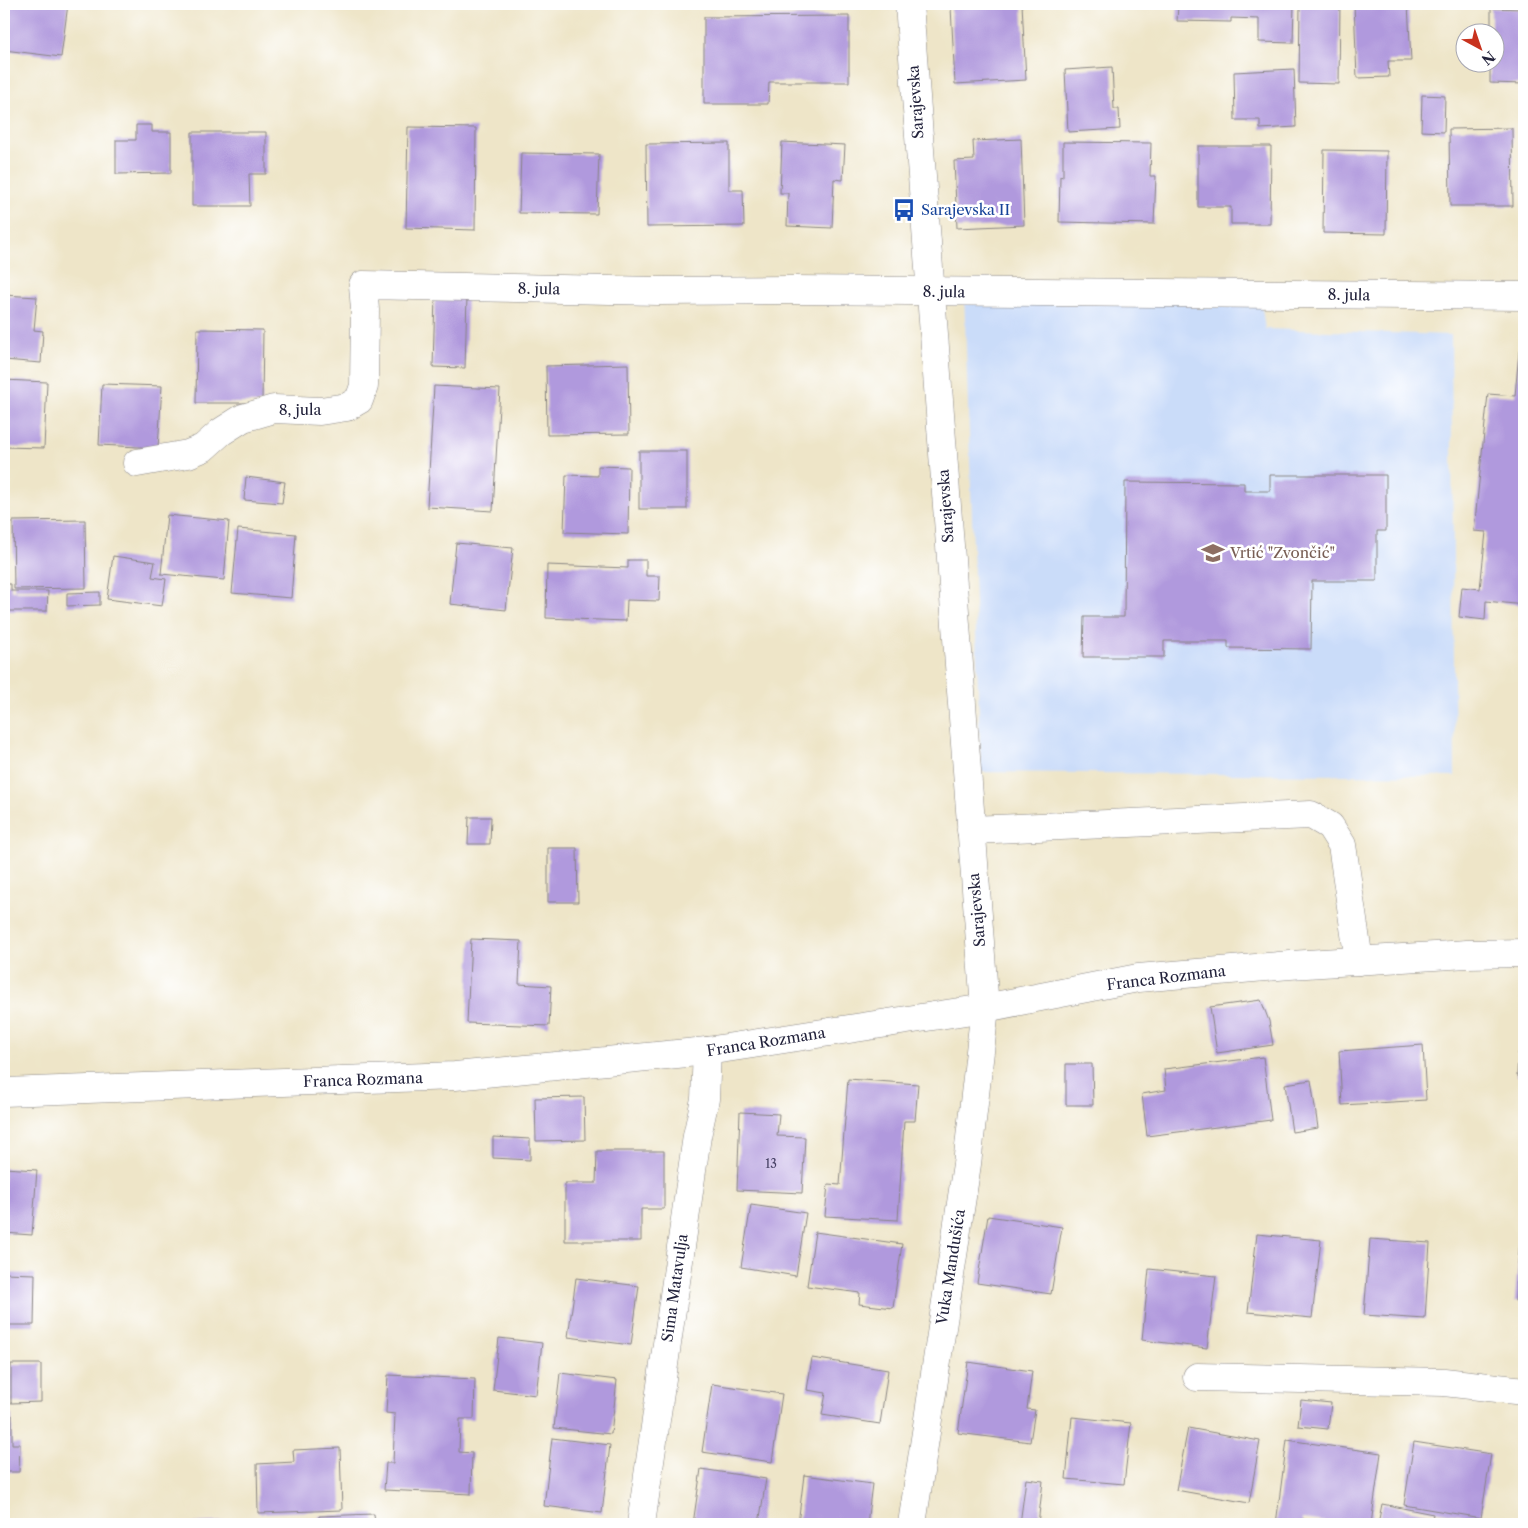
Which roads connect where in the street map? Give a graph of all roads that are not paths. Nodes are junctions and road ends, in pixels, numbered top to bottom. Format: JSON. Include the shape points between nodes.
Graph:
{"nodes":[{"id":1,"x":908,"y":4,"type":"edge"},
{"id":2,"x":363,"y":285,"type":"joint"},
{"id":3,"x":929,"y":291,"type":"junction"},
{"id":4,"x":1524,"y":296,"type":"edge"},
{"id":5,"x":137,"y":463,"type":"dead end"},
{"id":6,"x":971,"y":830,"type":"junction"},
{"id":7,"x":1524,"y":953,"type":"edge"},
{"id":8,"x":1359,"y":961,"type":"junction"},
{"id":9,"x":985,"y":1008,"type":"junction"},
{"id":10,"x":707,"y":1051,"type":"junction"},
{"id":11,"x":4,"y":1092,"type":"edge"},
{"id":12,"x":1197,"y":1377,"type":"dead end"},
{"id":13,"x":1524,"y":1391,"type":"edge"},
{"id":14,"x":641,"y":1524,"type":"edge"},
{"id":15,"x":912,"y":1524,"type":"edge"}],
"edges":[{"from":1,"to":3,"type":"street","name":"Sarajevska"},
{"from":2,"to":3,"type":"street","name":"8. jula","via":[[556,290]]},
{"from":2,"to":5,"type":"street","name":"8, jula","via":[[364,386],[359,400],[347,408],[320,411],[274,409],[243,418],[203,448],[188,454]]},
{"from":3,"to":4,"type":"street","name":"8. jula"},
{"from":3,"to":6,"type":"street","name":"Sarajevska"},
{"from":6,"to":8,"type":"street","via":[[1312,815],[1330,826],[1342,845]]},
{"from":6,"to":9,"type":"street","name":"Sarajevska"},
{"from":7,"to":8,"type":"street","name":"Franca Rozmana"},
{"from":8,"to":9,"type":"street","name":"Franca Rozmana","via":[[1138,978]]},
{"from":9,"to":10,"type":"street","name":"Franca Rozmana"},
{"from":9,"to":15,"type":"street","name":"Vuka Mandušića","via":[[967,1164]]},
{"from":10,"to":11,"type":"street","name":"Franca Rozmana","via":[[455,1076]]},
{"from":10,"to":14,"type":"street","name":"Sima Matavulja","via":[[705,1099]]},
{"from":12,"to":13,"type":"street","via":[[1444,1382]]}]}
